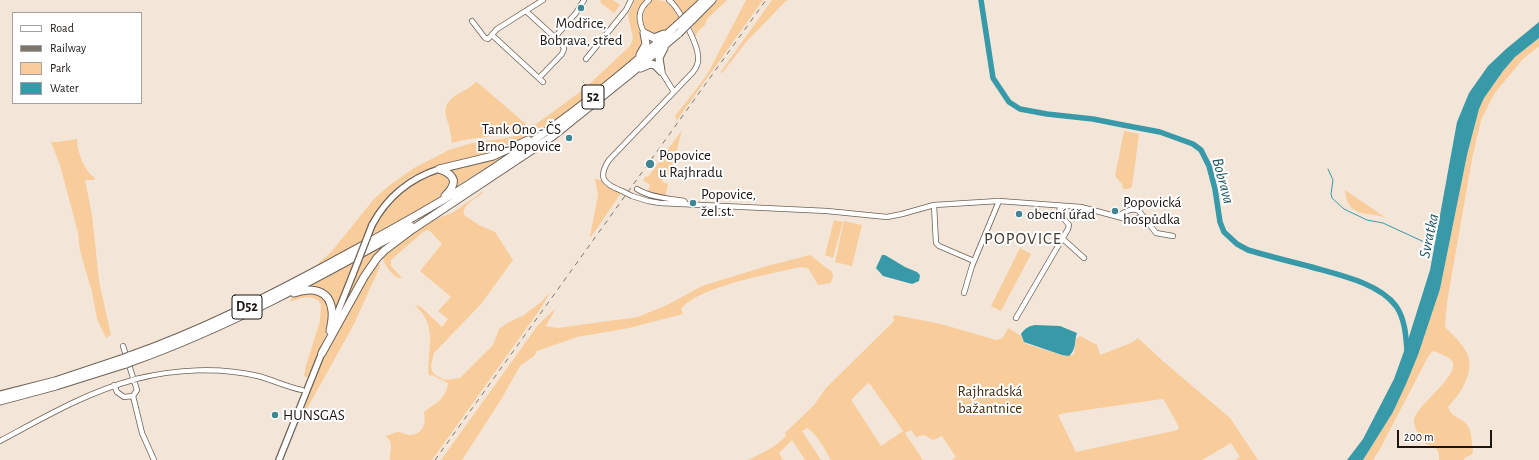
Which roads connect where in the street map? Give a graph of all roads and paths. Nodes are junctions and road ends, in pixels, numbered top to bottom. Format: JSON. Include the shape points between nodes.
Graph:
{"nodes":[{"id":1,"x":543,"y":0,"type":"edge"},
{"id":2,"x":584,"y":0,"type":"edge"},
{"id":3,"x":631,"y":0,"type":"edge"},
{"id":4,"x":649,"y":0,"type":"edge"},
{"id":5,"x":669,"y":0,"type":"edge"},
{"id":6,"x":704,"y":0,"type":"edge"},
{"id":7,"x":712,"y":0,"type":"edge"},
{"id":8,"x":526,"y":11,"type":"junction"},
{"id":9,"x":691,"y":17,"type":"junction"},
{"id":10,"x":472,"y":20,"type":"dead end"},
{"id":11,"x":677,"y":30,"type":"junction"},
{"id":12,"x":644,"y":33,"type":"junction"},
{"id":13,"x":492,"y":35,"type":"junction"},
{"id":14,"x":554,"y":37,"type":"junction"},
{"id":15,"x":666,"y":44,"type":"junction"},
{"id":16,"x":586,"y":59,"type":"dead end"},
{"id":17,"x":630,"y":67,"type":"junction"},
{"id":18,"x":662,"y":71,"type":"junction"},
{"id":19,"x":629,"y":76,"type":"junction"},
{"id":20,"x":539,"y":78,"type":"junction"},
{"id":21,"x":543,"y":82,"type":"dead end"},
{"id":22,"x":674,"y":92,"type":"junction"},
{"id":23,"x":556,"y":125,"type":"junction"},
{"id":24,"x":439,"y":169,"type":"junction"},
{"id":25,"x":637,"y":189,"type":"dead end"},
{"id":26,"x":463,"y":195,"type":"junction"},
{"id":27,"x":999,"y":201,"type":"junction"},
{"id":28,"x":686,"y":204,"type":"junction"},
{"id":29,"x":435,"y":205,"type":"junction"},
{"id":30,"x":934,"y":205,"type":"junction"},
{"id":31,"x":1059,"y":206,"type":"junction"},
{"id":32,"x":1140,"y":215,"type":"junction"},
{"id":33,"x":1118,"y":216,"type":"junction"},
{"id":34,"x":1173,"y":236,"type":"dead end"},
{"id":35,"x":1063,"y":239,"type":"junction"},
{"id":36,"x":1084,"y":258,"type":"dead end"},
{"id":37,"x":974,"y":261,"type":"junction"},
{"id":38,"x":964,"y":293,"type":"dead end"},
{"id":39,"x":271,"y":302,"type":"junction"},
{"id":40,"x":1016,"y":318,"type":"dead end"},
{"id":41,"x":330,"y":331,"type":"junction"},
{"id":42,"x":123,"y":346,"type":"dead end"},
{"id":43,"x":322,"y":353,"type":"junction"},
{"id":44,"x":128,"y":360,"type":"junction"},
{"id":45,"x":114,"y":385,"type":"junction"},
{"id":46,"x":304,"y":391,"type":"junction"},
{"id":47,"x":0,"y":395,"type":"edge"},
{"id":48,"x":133,"y":396,"type":"junction"},
{"id":49,"x":0,"y":401,"type":"edge"},
{"id":50,"x":0,"y":441,"type":"edge"},
{"id":51,"x":154,"y":460,"type":"edge"},
{"id":52,"x":279,"y":460,"type":"edge"}],
"edges":[{"from":1,"to":8,"type":"street"},
{"from":2,"to":14,"type":"street"},
{"from":3,"to":16,"type":"street","via":[[626,10]]},
{"from":4,"to":12,"type":"street","via":[[639,14]]},
{"from":5,"to":22,"type":"street","via":[[678,10],[698,57],[694,70]]},
{"from":6,"to":9,"type":"highway","number":"52"},
{"from":7,"to":9,"type":"highway","number":"52"},
{"from":8,"to":13,"type":"street"},
{"from":8,"to":14,"type":"street"},
{"from":9,"to":11,"type":"highway","number":"52","bridge":true},
{"from":10,"to":13,"type":"street","via":[[485,38],[488,39]]},
{"from":11,"to":12,"type":"highway","via":[[657,37]]},
{"from":11,"to":15,"type":"highway","number":"52"},
{"from":11,"to":17,"type":"highway","number":"52"},
{"from":12,"to":17,"type":"highway","via":[[645,47]]},
{"from":13,"to":20,"type":"street"},
{"from":14,"to":20,"type":"street","via":[[564,49]]},
{"from":15,"to":18,"type":"highway","via":[[660,56]]},
{"from":15,"to":19,"type":"highway","number":"52"},
{"from":17,"to":23,"type":"highway","number":"52"},
{"from":18,"to":19,"type":"highway","via":[[649,64]]},
{"from":18,"to":22,"type":"street"},
{"from":19,"to":26,"type":"highway","number":"52","via":[[553,136]]},
{"from":20,"to":21,"type":"street"},
{"from":22,"to":28,"type":"street","bridge":true,"via":[[609,160],[602,176],[610,186],[632,196],[648,201]]},
{"from":23,"to":24,"type":"highway","via":[[503,152]]},
{"from":23,"to":29,"type":"highway","number":"D52"},
{"from":24,"to":29,"type":"highway","via":[[451,175],[454,183]]},
{"from":24,"to":41,"type":"main road","bridge":true,"via":[[414,179],[386,203],[372,225]]},
{"from":25,"to":28,"type":"street","via":[[684,201]]},
{"from":26,"to":39,"type":"highway","number":"D52"},
{"from":26,"to":43,"type":"highway","via":[[402,237],[377,258]]},
{"from":27,"to":30,"type":"street"},
{"from":27,"to":31,"type":"street"},
{"from":27,"to":37,"type":"street"},
{"from":28,"to":30,"type":"street","via":[[827,211],[887,217]]},
{"from":29,"to":44,"type":"highway","number":"D52","via":[[263,299]]},
{"from":30,"to":37,"type":"street","via":[[936,243]]},
{"from":31,"to":33,"type":"street","via":[[1091,209]]},
{"from":31,"to":35,"type":"street","via":[[1061,215],[1069,225]]},
{"from":32,"to":33,"type":"street","via":[[1132,220]]},
{"from":32,"to":33,"type":"street","via":[[1134,209]]},
{"from":32,"to":34,"type":"street","via":[[1156,233]]},
{"from":35,"to":36,"type":"street"},
{"from":35,"to":40,"type":"street"},
{"from":37,"to":38,"type":"street"},
{"from":39,"to":41,"type":"highway","via":[[304,290],[320,292],[328,298],[331,306]]},
{"from":39,"to":44,"type":"highway","number":"D52","via":[[200,335]]},
{"from":41,"to":43,"type":"main road"},
{"from":42,"to":48,"type":"street","via":[[137,386]]},
{"from":43,"to":46,"type":"main road"},
{"from":44,"to":47,"type":"highway","number":"D52"},
{"from":44,"to":49,"type":"highway","number":"D52","via":[[56,386]]},
{"from":45,"to":46,"type":"street","via":[[172,373],[222,371],[259,377]]},
{"from":45,"to":48,"type":"street","via":[[120,395],[128,398]]},
{"from":45,"to":50,"type":"street","via":[[67,405]]},
{"from":46,"to":52,"type":"main road"},
{"from":48,"to":51,"type":"street","via":[[142,433]]}]}
